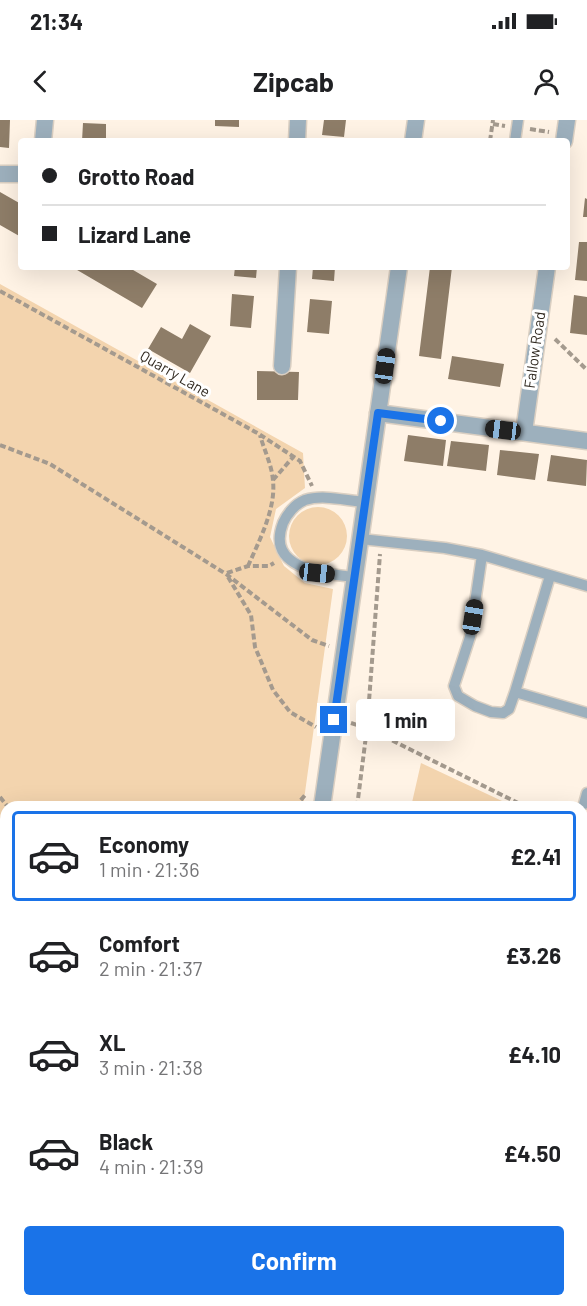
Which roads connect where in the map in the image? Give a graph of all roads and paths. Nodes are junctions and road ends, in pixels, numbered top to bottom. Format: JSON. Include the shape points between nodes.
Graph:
{"nodes":[{"id":1,"x":45,"y":120,"type":"edge"},
{"id":2,"x":298,"y":120,"type":"edge"},
{"id":3,"x":416,"y":120,"type":"edge"},
{"id":4,"x":493,"y":120,"type":"edge"},
{"id":5,"x":567,"y":120,"type":"edge"},
{"id":6,"x":517,"y":124,"type":"edge"},
{"id":7,"x":559,"y":137,"type":"edge"},
{"id":8,"x":43,"y":138,"type":"edge"},
{"id":9,"x":297,"y":138,"type":"edge"},
{"id":10,"x":413,"y":138,"type":"edge"},
{"id":11,"x":490,"y":138,"type":"edge"},
{"id":12,"x":0,"y":174,"type":"edge"},
{"id":13,"x":18,"y":174,"type":"edge"},
{"id":14,"x":288,"y":270,"type":"edge"},
{"id":15,"x":399,"y":270,"type":"edge"},
{"id":16,"x":547,"y":270,"type":"edge"},
{"id":17,"x":0,"y":291,"type":"edge"},
{"id":18,"x":539,"y":324,"type":"junction"},
{"id":19,"x":282,"y":366,"type":"dead end"},
{"id":20,"x":587,"y":370,"type":"edge"},
{"id":21,"x":378,"y":413,"type":"junction"},
{"id":22,"x":524,"y":432,"type":"junction"},
{"id":23,"x":259,"y":434,"type":"junction"},
{"id":24,"x":587,"y":441,"type":"edge"},
{"id":25,"x":0,"y":445,"type":"edge"},
{"id":26,"x":294,"y":456,"type":"junction"},
{"id":27,"x":273,"y":480,"type":"junction"},
{"id":28,"x":316,"y":498,"type":"junction"},
{"id":29,"x":366,"y":502,"type":"junction"},
{"id":30,"x":361,"y":539,"type":"junction"},
{"id":31,"x":380,"y":541,"type":"junction"},
{"id":32,"x":287,"y":555,"type":"junction"},
{"id":33,"x":482,"y":555,"type":"junction"},
{"id":34,"x":248,"y":566,"type":"junction"},
{"id":35,"x":226,"y":573,"type":"junction"},
{"id":36,"x":550,"y":576,"type":"junction"},
{"id":37,"x":355,"y":577,"type":"junction"},
{"id":38,"x":587,"y":586,"type":"edge"},
{"id":39,"x":345,"y":649,"type":"junction"},
{"id":40,"x":515,"y":692,"type":"junction"},
{"id":41,"x":587,"y":713,"type":"edge"},
{"id":42,"x":367,"y":728,"type":"junction"},
{"id":43,"x":332,"y":734,"type":"junction"},
{"id":44,"x":323,"y":801,"type":"edge"},
{"id":45,"x":358,"y":801,"type":"edge"},
{"id":46,"x":514,"y":801,"type":"edge"}],
"edges":[{"from":1,"to":8,"type":"street"},
{"from":2,"to":9,"type":"street"},
{"from":3,"to":10,"type":"street"},
{"from":4,"to":11,"type":"path"},
{"from":5,"to":7,"type":"street"},
{"from":6,"to":7,"type":"path"},
{"from":12,"to":13,"type":"street"},
{"from":14,"to":19,"type":"street"},
{"from":15,"to":21,"type":"street"},
{"from":16,"to":18,"type":"street","name":"Fallow Road"},
{"from":17,"to":23,"type":"path","name":"Quarry Lane"},
{"from":18,"to":20,"type":"path"},
{"from":18,"to":22,"type":"street","name":"Fallow Road"},
{"from":21,"to":22,"type":"street"},
{"from":21,"to":29,"type":"street"},
{"from":22,"to":24,"type":"street"},
{"from":23,"to":26,"type":"path","name":"Quarry Lane"},
{"from":23,"to":27,"type":"path"},
{"from":25,"to":35,"type":"path","via":[[50,464]]},
{"from":26,"to":27,"type":"path"},
{"from":26,"to":28,"type":"path","name":"Quarry Lane","via":[[306,470]]},
{"from":27,"to":34,"type":"path","via":[[267,515]]},
{"from":28,"to":29,"type":"lane"},
{"from":28,"to":32,"type":"lane","via":[[300,503],[286,517],[280,537]]},
{"from":29,"to":30,"type":"street"},
{"from":30,"to":31,"type":"lane"},
{"from":30,"to":37,"type":"street"},
{"from":31,"to":33,"type":"lane"},
{"from":31,"to":42,"type":"path"},
{"from":32,"to":34,"type":"path","via":[[269,566]]},
{"from":32,"to":37,"type":"lane","via":[[311,571]]},
{"from":33,"to":36,"type":"lane"},
{"from":33,"to":40,"type":"lane","via":[[470,637],[454,687],[465,701],[503,713],[509,709]]},
{"from":34,"to":35,"type":"path"},
{"from":35,"to":39,"type":"path","via":[[312,640]]},
{"from":35,"to":43,"type":"path","via":[[251,615],[255,647],[273,690],[291,712]]},
{"from":36,"to":38,"type":"lane"},
{"from":36,"to":40,"type":"lane"},
{"from":37,"to":39,"type":"street"},
{"from":39,"to":43,"type":"street"},
{"from":40,"to":41,"type":"lane"},
{"from":42,"to":45,"type":"path"},
{"from":42,"to":46,"type":"path"},
{"from":43,"to":44,"type":"street"}]}
